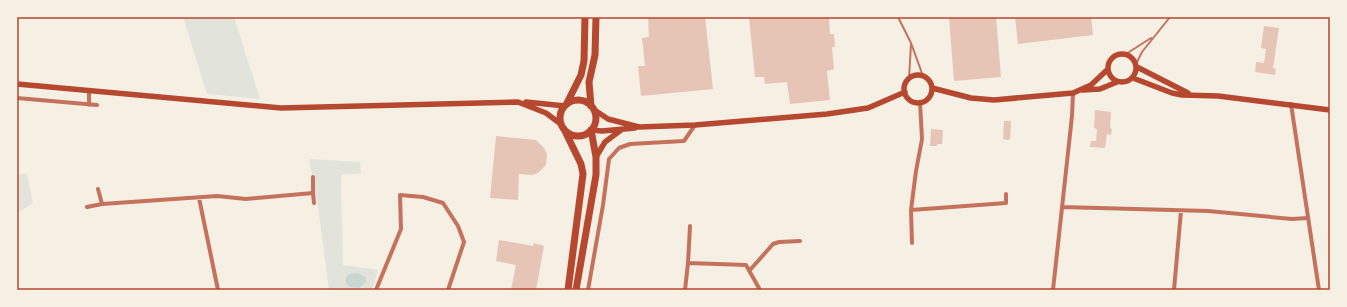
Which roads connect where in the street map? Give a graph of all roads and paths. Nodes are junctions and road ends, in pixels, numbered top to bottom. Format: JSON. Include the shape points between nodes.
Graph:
{"nodes":[{"id":1,"x":585,"y":17,"type":"edge"},
{"id":2,"x":596,"y":17,"type":"edge"},
{"id":3,"x":898,"y":17,"type":"edge"},
{"id":4,"x":1170,"y":17,"type":"edge"},
{"id":5,"x":1154,"y":37,"type":"junction"},
{"id":6,"x":911,"y":43,"type":"junction"},
{"id":7,"x":1126,"y":54,"type":"junction"},
{"id":8,"x":1136,"y":65,"type":"junction"},
{"id":9,"x":1108,"y":69,"type":"junction"},
{"id":10,"x":923,"y":76,"type":"junction"},
{"id":11,"x":1133,"y":78,"type":"junction"},
{"id":12,"x":909,"y":79,"type":"junction"},
{"id":13,"x":1117,"y":82,"type":"junction"},
{"id":14,"x":17,"y":84,"type":"edge"},
{"id":15,"x":932,"y":88,"type":"junction"},
{"id":16,"x":89,"y":91,"type":"junction"},
{"id":17,"x":1080,"y":91,"type":"junction"},
{"id":18,"x":905,"y":92,"type":"junction"},
{"id":19,"x":1073,"y":93,"type":"junction"},
{"id":20,"x":1192,"y":94,"type":"junction"},
{"id":21,"x":17,"y":98,"type":"edge"},
{"id":22,"x":518,"y":102,"type":"junction"},
{"id":23,"x":920,"y":102,"type":"junction"},
{"id":24,"x":566,"y":104,"type":"junction"},
{"id":25,"x":1291,"y":104,"type":"junction"},
{"id":26,"x":89,"y":105,"type":"junction"},
{"id":27,"x":97,"y":105,"type":"dead end"},
{"id":28,"x":592,"y":108,"type":"junction"},
{"id":29,"x":1330,"y":110,"type":"edge"},
{"id":30,"x":695,"y":125,"type":"junction"},
{"id":31,"x":563,"y":127,"type":"junction"},
{"id":32,"x":639,"y":127,"type":"junction"},
{"id":33,"x":623,"y":129,"type":"junction"},
{"id":34,"x":591,"y":130,"type":"junction"},
{"id":35,"x":596,"y":157,"type":"junction"},
{"id":36,"x":312,"y":176,"type":"dead end"},
{"id":37,"x":98,"y":189,"type":"dead end"},
{"id":38,"x":313,"y":193,"type":"junction"},
{"id":39,"x":1006,"y":194,"type":"dead end"},
{"id":40,"x":199,"y":198,"type":"junction"},
{"id":41,"x":314,"y":203,"type":"dead end"},
{"id":42,"x":102,"y":204,"type":"junction"},
{"id":43,"x":1062,"y":206,"type":"junction"},
{"id":44,"x":87,"y":208,"type":"dead end"},
{"id":45,"x":912,"y":210,"type":"junction"},
{"id":46,"x":1181,"y":211,"type":"junction"},
{"id":47,"x":1308,"y":218,"type":"junction"},
{"id":48,"x":690,"y":226,"type":"dead end"},
{"id":49,"x":800,"y":241,"type":"dead end"},
{"id":50,"x":912,"y":243,"type":"dead end"},
{"id":51,"x":688,"y":263,"type":"junction"},
{"id":52,"x":750,"y":270,"type":"junction"},
{"id":53,"x":218,"y":290,"type":"edge"},
{"id":54,"x":376,"y":290,"type":"edge"},
{"id":55,"x":448,"y":290,"type":"edge"},
{"id":56,"x":568,"y":290,"type":"edge"},
{"id":57,"x":576,"y":290,"type":"edge"},
{"id":58,"x":588,"y":290,"type":"edge"},
{"id":59,"x":685,"y":290,"type":"edge"},
{"id":60,"x":760,"y":290,"type":"edge"},
{"id":61,"x":1053,"y":290,"type":"edge"},
{"id":62,"x":1174,"y":290,"type":"edge"},
{"id":63,"x":1319,"y":290,"type":"edge"}],
"edges":[{"from":1,"to":24,"type":"highway","via":[[584,61],[581,75]]},
{"from":2,"to":28,"type":"highway","via":[[595,55],[589,82]]},
{"from":3,"to":6,"type":"lane"},
{"from":4,"to":5,"type":"lane"},
{"from":5,"to":7,"type":"lane"},
{"from":5,"to":8,"type":"lane"},
{"from":6,"to":10,"type":"lane"},
{"from":6,"to":12,"type":"lane"},
{"from":7,"to":8,"type":"main road"},
{"from":7,"to":9,"type":"main road","via":[[1111,59]]},
{"from":8,"to":11,"type":"main road"},
{"from":8,"to":20,"type":"main road"},
{"from":9,"to":13,"type":"main road","via":[[1111,77]]},
{"from":9,"to":17,"type":"main road","via":[[1091,85]]},
{"from":10,"to":12,"type":"main road","via":[[915,75]]},
{"from":10,"to":15,"type":"main road","via":[[929,80]]},
{"from":11,"to":13,"type":"main road","via":[[1123,83]]},
{"from":11,"to":20,"type":"main road","via":[[1172,93]]},
{"from":12,"to":18,"type":"main road","via":[[905,85]]},
{"from":13,"to":17,"type":"main road","via":[[1100,89]]},
{"from":14,"to":16,"type":"main road"},
{"from":15,"to":19,"type":"main road","via":[[971,98],[994,100]]},
{"from":15,"to":23,"type":"main road","via":[[929,97]]},
{"from":16,"to":22,"type":"main road","via":[[281,108]]},
{"from":16,"to":26,"type":"street"},
{"from":17,"to":19,"type":"main road"},
{"from":18,"to":23,"type":"main road","via":[[912,101]]},
{"from":18,"to":30,"type":"main road","via":[[868,108]]},
{"from":19,"to":43,"type":"street"},
{"from":20,"to":25,"type":"main road"},
{"from":21,"to":26,"type":"street"},
{"from":22,"to":24,"type":"main road"},
{"from":22,"to":31,"type":"main road","via":[[546,113]]},
{"from":23,"to":45,"type":"street","via":[[922,139]]},
{"from":24,"to":28,"type":"highway","via":[[577,100],[587,102]]},
{"from":24,"to":31,"type":"highway","via":[[560,115]]},
{"from":25,"to":29,"type":"main road"},
{"from":25,"to":47,"type":"street"},
{"from":26,"to":27,"type":"street"},
{"from":28,"to":32,"type":"main road","via":[[608,119]]},
{"from":28,"to":34,"type":"highway","via":[[595,120]]},
{"from":30,"to":32,"type":"main road"},
{"from":30,"to":58,"type":"street","via":[[684,141],[630,144],[619,148],[609,159]]},
{"from":31,"to":34,"type":"highway","via":[[574,135]]},
{"from":31,"to":56,"type":"highway","via":[[581,164],[583,174]]},
{"from":32,"to":33,"type":"main road"},
{"from":33,"to":34,"type":"main road"},
{"from":33,"to":35,"type":"main road","via":[[605,142]]},
{"from":34,"to":35,"type":"highway"},
{"from":35,"to":57,"type":"highway","via":[[596,175]]},
{"from":36,"to":38,"type":"street"},
{"from":37,"to":42,"type":"street"},
{"from":38,"to":40,"type":"street","via":[[246,199],[218,196]]},
{"from":38,"to":41,"type":"street"},
{"from":39,"to":45,"type":"street","via":[[1006,203]]},
{"from":40,"to":42,"type":"street"},
{"from":40,"to":53,"type":"street"},
{"from":42,"to":44,"type":"street"},
{"from":43,"to":46,"type":"street"},
{"from":43,"to":61,"type":"street"},
{"from":45,"to":50,"type":"street"},
{"from":46,"to":47,"type":"street"},
{"from":46,"to":62,"type":"street"},
{"from":47,"to":63,"type":"street"},
{"from":48,"to":51,"type":"street"},
{"from":49,"to":52,"type":"street","via":[[773,244]]},
{"from":51,"to":52,"type":"street","via":[[738,264],[746,265]]},
{"from":51,"to":59,"type":"street"},
{"from":52,"to":60,"type":"street"},
{"from":54,"to":55,"type":"street","via":[[401,229],[400,196],[423,197],[443,203],[458,226],[464,242]]}]}
